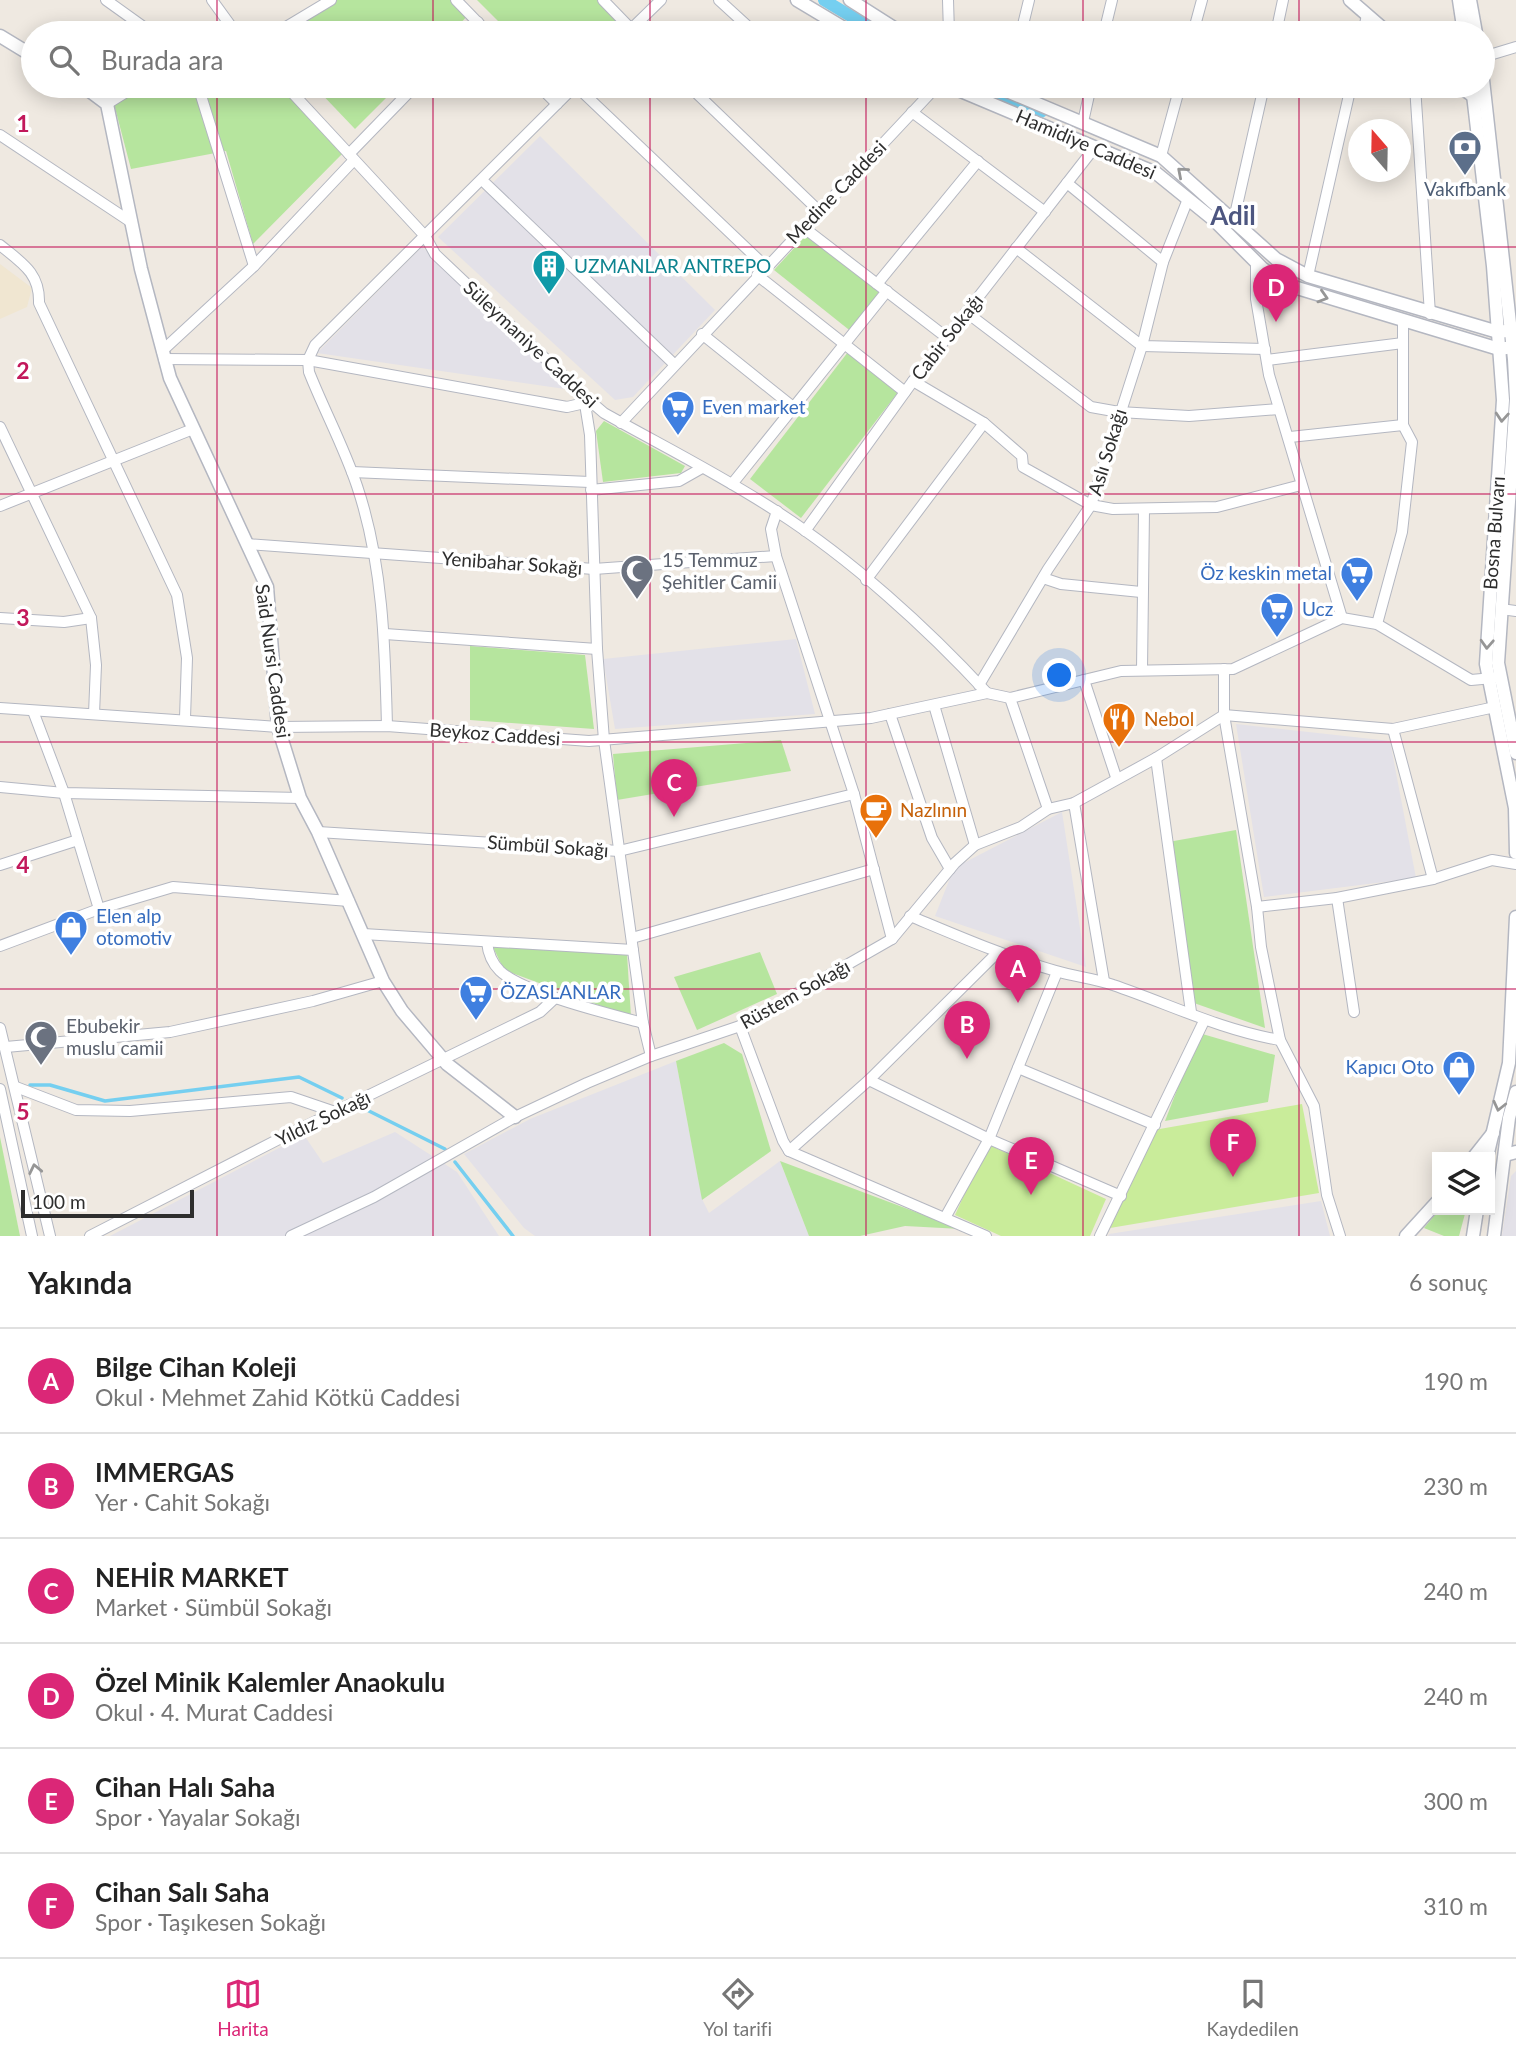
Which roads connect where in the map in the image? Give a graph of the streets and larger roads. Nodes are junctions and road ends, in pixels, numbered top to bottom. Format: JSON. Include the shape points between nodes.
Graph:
{"nodes":[{"id":1,"x":106,"y":0,"type":"edge"},
{"id":2,"x":212,"y":0,"type":"edge"},
{"id":3,"x":330,"y":0,"type":"edge"},
{"id":4,"x":456,"y":0,"type":"edge"},
{"id":5,"x":603,"y":0,"type":"edge"},
{"id":6,"x":662,"y":0,"type":"edge"},
{"id":7,"x":719,"y":0,"type":"edge"},
{"id":8,"x":797,"y":0,"type":"edge"},
{"id":9,"x":850,"y":0,"type":"edge"},
{"id":10,"x":948,"y":0,"type":"edge"},
{"id":11,"x":1029,"y":0,"type":"edge"},
{"id":12,"x":1112,"y":0,"type":"edge"},
{"id":13,"x":1202,"y":0,"type":"edge"},
{"id":14,"x":1283,"y":0,"type":"edge"},
{"id":15,"x":1350,"y":0,"type":"edge"},
{"id":16,"x":1459,"y":0,"type":"edge"},
{"id":17,"x":1470,"y":0,"type":"edge"},
{"id":18,"x":866,"y":5,"type":"edge"},
{"id":19,"x":1367,"y":15,"type":"junction"},
{"id":20,"x":135,"y":21,"type":"edge"},
{"id":21,"x":226,"y":21,"type":"edge"},
{"id":22,"x":296,"y":21,"type":"edge"},
{"id":23,"x":477,"y":21,"type":"edge"},
{"id":24,"x":621,"y":21,"type":"edge"},
{"id":25,"x":642,"y":21,"type":"edge"},
{"id":26,"x":742,"y":21,"type":"edge"},
{"id":27,"x":832,"y":21,"type":"edge"},
{"id":28,"x":887,"y":21,"type":"edge"},
{"id":29,"x":948,"y":21,"type":"edge"},
{"id":30,"x":1024,"y":21,"type":"edge"},
{"id":31,"x":1107,"y":21,"type":"edge"},
{"id":32,"x":1197,"y":21,"type":"edge"},
{"id":33,"x":1279,"y":21,"type":"edge"},
{"id":34,"x":1366,"y":21,"type":"edge"},
{"id":35,"x":1374,"y":21,"type":"edge"},
{"id":36,"x":1462,"y":21,"type":"edge"},
{"id":37,"x":1474,"y":21,"type":"edge"},
{"id":38,"x":0,"y":36,"type":"edge"},
{"id":39,"x":1516,"y":47,"type":"edge"},
{"id":40,"x":21,"y":49,"type":"edge"},
{"id":41,"x":1495,"y":54,"type":"edge"},
{"id":42,"x":99,"y":98,"type":"edge"},
{"id":43,"x":117,"y":98,"type":"edge"},
{"id":44,"x":202,"y":98,"type":"edge"},
{"id":45,"x":297,"y":98,"type":"edge"},
{"id":46,"x":404,"y":98,"type":"edge"},
{"id":47,"x":551,"y":98,"type":"edge"},
{"id":48,"x":563,"y":98,"type":"edge"},
{"id":49,"x":589,"y":98,"type":"edge"},
{"id":50,"x":701,"y":98,"type":"edge"},
{"id":51,"x":925,"y":98,"type":"edge"},
{"id":52,"x":978,"y":98,"type":"edge"},
{"id":53,"x":1028,"y":98,"type":"edge"},
{"id":54,"x":1088,"y":98,"type":"edge"},
{"id":55,"x":1177,"y":98,"type":"edge"},
{"id":56,"x":1261,"y":98,"type":"edge"},
{"id":57,"x":1348,"y":98,"type":"edge"},
{"id":58,"x":1416,"y":98,"type":"edge"},
{"id":59,"x":1474,"y":98,"type":"edge"},
{"id":60,"x":1480,"y":98,"type":"edge"},
{"id":61,"x":1484,"y":98,"type":"edge"},
{"id":62,"x":107,"y":104,"type":"junction"},
{"id":63,"x":557,"y":104,"type":"junction"},
{"id":64,"x":1485,"y":104,"type":"junction"},
{"id":65,"x":912,"y":112,"type":"junction"},
{"id":66,"x":1083,"y":122,"type":"junction"},
{"id":67,"x":0,"y":135,"type":"edge"},
{"id":68,"x":1095,"y":147,"type":"junction"},
{"id":69,"x":1161,"y":156,"type":"junction"},
{"id":70,"x":351,"y":157,"type":"junction"},
{"id":71,"x":978,"y":161,"type":"junction"},
{"id":72,"x":483,"y":181,"type":"junction"},
{"id":73,"x":1067,"y":183,"type":"junction"},
{"id":74,"x":1188,"y":199,"type":"junction"},
{"id":75,"x":818,"y":210,"type":"junction"},
{"id":76,"x":1045,"y":212,"type":"junction"},
{"id":77,"x":1234,"y":219,"type":"junction"},
{"id":78,"x":131,"y":222,"type":"junction"},
{"id":79,"x":803,"y":227,"type":"junction"},
{"id":80,"x":425,"y":236,"type":"junction"},
{"id":81,"x":1235,"y":241,"type":"junction"},
{"id":82,"x":0,"y":246,"type":"edge"},
{"id":83,"x":1016,"y":248,"type":"junction"},
{"id":84,"x":1163,"y":262,"type":"junction"},
{"id":85,"x":1256,"y":262,"type":"junction"},
{"id":86,"x":254,"y":266,"type":"junction"},
{"id":87,"x":765,"y":266,"type":"junction"},
{"id":88,"x":757,"y":275,"type":"junction"},
{"id":89,"x":1308,"y":276,"type":"junction"},
{"id":90,"x":877,"y":284,"type":"junction"},
{"id":91,"x":887,"y":291,"type":"junction"},
{"id":92,"x":965,"y":312,"type":"junction"},
{"id":93,"x":1430,"y":314,"type":"junction"},
{"id":94,"x":1403,"y":320,"type":"junction"},
{"id":95,"x":1514,"y":326,"type":"edge"},
{"id":96,"x":1498,"y":332,"type":"junction"},
{"id":97,"x":702,"y":334,"type":"junction"},
{"id":98,"x":946,"y":337,"type":"junction"},
{"id":99,"x":1403,"y":343,"type":"junction"},
{"id":100,"x":844,"y":344,"type":"junction"},
{"id":101,"x":1142,"y":346,"type":"junction"},
{"id":102,"x":1265,"y":349,"type":"junction"},
{"id":103,"x":1499,"y":349,"type":"junction"},
{"id":104,"x":163,"y":355,"type":"junction"},
{"id":105,"x":1515,"y":355,"type":"edge"},
{"id":106,"x":308,"y":360,"type":"junction"},
{"id":107,"x":1267,"y":360,"type":"junction"},
{"id":108,"x":674,"y":364,"type":"junction"},
{"id":109,"x":913,"y":381,"type":"junction"},
{"id":110,"x":905,"y":392,"type":"junction"},
{"id":111,"x":587,"y":403,"type":"junction"},
{"id":112,"x":793,"y":407,"type":"junction"},
{"id":113,"x":1279,"y":409,"type":"junction"},
{"id":114,"x":1118,"y":412,"type":"junction"},
{"id":115,"x":621,"y":423,"type":"junction"},
{"id":116,"x":984,"y":423,"type":"junction"},
{"id":117,"x":1403,"y":425,"type":"junction"},
{"id":118,"x":0,"y":427,"type":"edge"},
{"id":119,"x":193,"y":429,"type":"junction"},
{"id":120,"x":1290,"y":437,"type":"junction"},
{"id":121,"x":114,"y":460,"type":"junction"},
{"id":122,"x":1509,"y":463,"type":"edge"},
{"id":123,"x":702,"y":468,"type":"junction"},
{"id":124,"x":352,"y":472,"type":"junction"},
{"id":125,"x":732,"y":484,"type":"junction"},
{"id":126,"x":1301,"y":485,"type":"junction"},
{"id":127,"x":591,"y":486,"type":"junction"},
{"id":128,"x":33,"y":493,"type":"junction"},
{"id":129,"x":1091,"y":505,"type":"junction"},
{"id":130,"x":0,"y":506,"type":"edge"},
{"id":131,"x":1144,"y":510,"type":"junction"},
{"id":132,"x":777,"y":511,"type":"junction"},
{"id":133,"x":805,"y":531,"type":"junction"},
{"id":134,"x":247,"y":544,"type":"junction"},
{"id":135,"x":373,"y":555,"type":"junction"},
{"id":136,"x":776,"y":556,"type":"junction"},
{"id":137,"x":594,"y":569,"type":"junction"},
{"id":138,"x":1043,"y":578,"type":"junction"},
{"id":139,"x":866,"y":580,"type":"junction"},
{"id":140,"x":1141,"y":592,"type":"junction"},
{"id":141,"x":1501,"y":609,"type":"junction"},
{"id":142,"x":1516,"y":611,"type":"edge"},
{"id":143,"x":0,"y":618,"type":"edge"},
{"id":144,"x":91,"y":618,"type":"junction"},
{"id":145,"x":1342,"y":618,"type":"junction"},
{"id":146,"x":1377,"y":624,"type":"junction"},
{"id":147,"x":385,"y":634,"type":"junction"},
{"id":148,"x":597,"y":649,"type":"junction"},
{"id":149,"x":1224,"y":669,"type":"junction"},
{"id":150,"x":1142,"y":670,"type":"junction"},
{"id":151,"x":1495,"y":678,"type":"junction"},
{"id":152,"x":1084,"y":680,"type":"junction"},
{"id":153,"x":983,"y":689,"type":"junction"},
{"id":154,"x":1010,"y":698,"type":"junction"},
{"id":155,"x":934,"y":705,"type":"junction"},
{"id":156,"x":1495,"y":706,"type":"junction"},
{"id":157,"x":0,"y":708,"type":"edge"},
{"id":158,"x":33,"y":711,"type":"junction"},
{"id":159,"x":94,"y":714,"type":"junction"},
{"id":160,"x":890,"y":714,"type":"junction"},
{"id":161,"x":1224,"y":715,"type":"junction"},
{"id":162,"x":1512,"y":717,"type":"edge"},
{"id":163,"x":185,"y":718,"type":"junction"},
{"id":164,"x":829,"y":721,"type":"junction"},
{"id":165,"x":387,"y":726,"type":"junction"},
{"id":166,"x":278,"y":727,"type":"junction"},
{"id":167,"x":1393,"y":729,"type":"junction"},
{"id":168,"x":604,"y":740,"type":"junction"},
{"id":169,"x":1516,"y":753,"type":"edge"},
{"id":170,"x":1156,"y":758,"type":"junction"},
{"id":171,"x":1116,"y":777,"type":"junction"},
{"id":172,"x":0,"y":786,"type":"edge"},
{"id":173,"x":64,"y":793,"type":"junction"},
{"id":174,"x":855,"y":794,"type":"junction"},
{"id":175,"x":300,"y":798,"type":"junction"},
{"id":176,"x":1074,"y":803,"type":"junction"},
{"id":177,"x":1048,"y":809,"type":"junction"},
{"id":178,"x":318,"y":832,"type":"junction"},
{"id":179,"x":78,"y":840,"type":"junction"},
{"id":180,"x":975,"y":845,"type":"junction"},
{"id":181,"x":619,"y":851,"type":"junction"},
{"id":182,"x":1516,"y":853,"type":"edge"},
{"id":183,"x":1516,"y":864,"type":"edge"},
{"id":184,"x":0,"y":865,"type":"edge"},
{"id":185,"x":874,"y":869,"type":"junction"},
{"id":186,"x":950,"y":869,"type":"junction"},
{"id":187,"x":1433,"y":879,"type":"junction"},
{"id":188,"x":1337,"y":898,"type":"junction"},
{"id":189,"x":349,"y":901,"type":"junction"},
{"id":190,"x":1257,"y":907,"type":"junction"},
{"id":191,"x":99,"y":909,"type":"junction"},
{"id":192,"x":910,"y":916,"type":"junction"},
{"id":193,"x":1516,"y":917,"type":"edge"},
{"id":194,"x":362,"y":934,"type":"junction"},
{"id":195,"x":632,"y":938,"type":"junction"},
{"id":196,"x":892,"y":939,"type":"junction"},
{"id":197,"x":487,"y":942,"type":"junction"},
{"id":198,"x":0,"y":946,"type":"edge"},
{"id":199,"x":634,"y":950,"type":"junction"},
{"id":200,"x":998,"y":952,"type":"junction"},
{"id":201,"x":1057,"y":972,"type":"junction"},
{"id":202,"x":383,"y":981,"type":"junction"},
{"id":203,"x":1104,"y":981,"type":"junction"},
{"id":204,"x":555,"y":998,"type":"junction"},
{"id":205,"x":1191,"y":1012,"type":"junction"},
{"id":206,"x":1354,"y":1012,"type":"dead end"},
{"id":207,"x":1204,"y":1021,"type":"junction"},
{"id":208,"x":643,"y":1023,"type":"junction"},
{"id":209,"x":740,"y":1026,"type":"junction"},
{"id":210,"x":0,"y":1028,"type":"edge"},
{"id":211,"x":1280,"y":1040,"type":"junction"},
{"id":212,"x":6,"y":1047,"type":"junction"},
{"id":213,"x":651,"y":1056,"type":"junction"},
{"id":214,"x":443,"y":1060,"type":"junction"},
{"id":215,"x":1018,"y":1068,"type":"junction"},
{"id":216,"x":869,"y":1080,"type":"junction"},
{"id":217,"x":16,"y":1087,"type":"junction"},
{"id":218,"x":0,"y":1088,"type":"edge"},
{"id":219,"x":1516,"y":1092,"type":"edge"},
{"id":220,"x":335,"y":1112,"type":"junction"},
{"id":221,"x":515,"y":1117,"type":"junction"},
{"id":222,"x":1513,"y":1120,"type":"edge"},
{"id":223,"x":1155,"y":1125,"type":"junction"},
{"id":224,"x":1493,"y":1133,"type":"junction"},
{"id":225,"x":989,"y":1139,"type":"junction"},
{"id":226,"x":789,"y":1151,"type":"junction"},
{"id":227,"x":1478,"y":1152,"type":"edge"},
{"id":228,"x":1488,"y":1152,"type":"edge"},
{"id":229,"x":1511,"y":1153,"type":"edge"},
{"id":230,"x":1121,"y":1196,"type":"junction"},
{"id":231,"x":1432,"y":1207,"type":"edge"},
{"id":232,"x":1476,"y":1215,"type":"edge"},
{"id":233,"x":946,"y":1216,"type":"junction"},
{"id":234,"x":32,"y":1236,"type":"edge"},
{"id":235,"x":50,"y":1236,"type":"edge"},
{"id":236,"x":90,"y":1236,"type":"edge"},
{"id":237,"x":290,"y":1236,"type":"edge"},
{"id":238,"x":986,"y":1236,"type":"edge"},
{"id":239,"x":1100,"y":1236,"type":"edge"},
{"id":240,"x":1340,"y":1236,"type":"edge"},
{"id":241,"x":1406,"y":1236,"type":"edge"},
{"id":242,"x":1473,"y":1236,"type":"edge"},
{"id":243,"x":1494,"y":1236,"type":"edge"}],
"edges":[{"from":1,"to":20,"type":"street"},
{"from":2,"to":21,"type":"street"},
{"from":3,"to":22,"type":"street"},
{"from":4,"to":23,"type":"street"},
{"from":5,"to":24,"type":"street"},
{"from":6,"to":25,"type":"street"},
{"from":7,"to":26,"type":"street"},
{"from":8,"to":27,"type":"street"},
{"from":9,"to":18,"type":"street"},
{"from":10,"to":29,"type":"street"},
{"from":11,"to":30,"type":"street"},
{"from":12,"to":31,"type":"street"},
{"from":13,"to":32,"type":"street"},
{"from":14,"to":33,"type":"street"},
{"from":15,"to":19,"type":"street"},
{"from":16,"to":36,"type":"street"},
{"from":17,"to":37,"type":"street"},
{"from":18,"to":28,"type":"street"},
{"from":19,"to":34,"type":"street"},
{"from":19,"to":35,"type":"street"},
{"from":38,"to":40,"type":"street"},
{"from":39,"to":41,"type":"street"},
{"from":42,"to":62,"type":"street"},
{"from":43,"to":62,"type":"street"},
{"from":44,"to":86,"type":"street"},
{"from":45,"to":70,"type":"street","name":"Süleymaniye Caddesi"},
{"from":46,"to":70,"type":"street"},
{"from":47,"to":63,"type":"street"},
{"from":48,"to":63,"type":"street"},
{"from":49,"to":87,"type":"street"},
{"from":50,"to":75,"type":"street"},
{"from":51,"to":65,"type":"street","name":"Medine Caddesi"},
{"from":52,"to":68,"type":"street","name":"Hamidiye Caddesi"},
{"from":53,"to":66,"type":"street","name":"Hamidiye Caddesi"},
{"from":54,"to":66,"type":"street"},
{"from":55,"to":69,"type":"street"},
{"from":56,"to":77,"type":"street"},
{"from":57,"to":89,"type":"street"},
{"from":58,"to":93,"type":"street"},
{"from":59,"to":96,"type":"street","name":"Bosna Bulvarı"},
{"from":60,"to":64,"type":"street"},
{"from":61,"to":64,"type":"street","name":"Bosna Bulvarı"},
{"from":62,"to":78,"type":"street","name":"Said Nursi Caddesi"},
{"from":63,"to":72,"type":"street"},
{"from":64,"to":95,"type":"street","name":"Bosna Bulvarı"},
{"from":65,"to":71,"type":"street"},
{"from":65,"to":75,"type":"street","name":"Medine Caddesi"},
{"from":66,"to":69,"type":"street","name":"Hamidiye Caddesi"},
{"from":67,"to":78,"type":"street"},
{"from":68,"to":73,"type":"street","name":"Cabir Sokağı"},
{"from":68,"to":74,"type":"street","name":"Hamidiye Caddesi","via":[[1156,173]]},
{"from":77,"to":69,"type":"street","name":"Hamidiye Caddesi","one_way":true},
{"from":70,"to":80,"type":"street","name":"Süleymaniye Caddesi"},
{"from":70,"to":86,"type":"street"},
{"from":71,"to":76,"type":"street"},
{"from":71,"to":90,"type":"street"},
{"from":72,"to":80,"type":"street"},
{"from":72,"to":108,"type":"street"},
{"from":73,"to":76,"type":"street","name":"Cabir Sokağı"},
{"from":73,"to":84,"type":"street"},
{"from":74,"to":81,"type":"street","name":"Hamidiye Caddesi"},
{"from":74,"to":84,"type":"street","name":"Aslı Sokağı"},
{"from":75,"to":79,"type":"street","name":"Medine Caddesi"},
{"from":76,"to":83,"type":"street","name":"Cabir Sokağı"},
{"from":77,"to":81,"type":"street"},
{"from":77,"to":89,"type":"street","name":"Hamidiye Caddesi","via":[[1276,259]]},
{"from":78,"to":104,"type":"street","name":"Said Nursi Caddesi"},
{"from":79,"to":87,"type":"street","name":"Medine Caddesi"},
{"from":79,"to":90,"type":"street"},
{"from":80,"to":106,"type":"street","via":[[315,345]]},
{"from":80,"to":111,"type":"street","name":"Süleymaniye Caddesi","via":[[435,254]]},
{"from":81,"to":85,"type":"street","name":"Hamidiye Caddesi"},
{"from":82,"to":121,"type":"street","via":[[35,276],[39,303]]},
{"from":83,"to":92,"type":"street","name":"Cabir Sokağı"},
{"from":83,"to":101,"type":"street"},
{"from":84,"to":101,"type":"street","name":"Aslı Sokağı"},
{"from":85,"to":94,"type":"street","name":"Hamidiye Caddesi","one_way":true,"via":[[1284,284]]},
{"from":85,"to":102,"type":"street","via":[[1256,299]]},
{"from":86,"to":104,"type":"street"},
{"from":87,"to":88,"type":"street","name":"Medine Caddesi"},
{"from":88,"to":97,"type":"street","name":"Medine Caddesi"},
{"from":88,"to":100,"type":"street"},
{"from":89,"to":93,"type":"street","name":"Hamidiye Caddesi"},
{"from":90,"to":91,"type":"street"},
{"from":91,"to":98,"type":"street"},
{"from":91,"to":100,"type":"street"},
{"from":92,"to":98,"type":"street","name":"Cabir Sokağı"},
{"from":92,"to":114,"type":"street","via":[[1091,407]]},
{"from":93,"to":96,"type":"street","name":"Hamidiye Caddesi"},
{"from":94,"to":99,"type":"street"},
{"from":94,"to":103,"type":"street","name":"Hamidiye Caddesi"},
{"from":95,"to":96,"type":"street"},
{"from":95,"to":105,"type":"street","name":"Bosna Bulvarı"},
{"from":96,"to":103,"type":"street","name":"Bosna Bulvarı"},
{"from":97,"to":108,"type":"street","name":"Medine Caddesi"},
{"from":97,"to":112,"type":"street"},
{"from":98,"to":109,"type":"street","name":"Cabir Sokağı"},
{"from":99,"to":107,"type":"street"},
{"from":99,"to":117,"type":"street"},
{"from":100,"to":110,"type":"street"},
{"from":100,"to":112,"type":"street"},
{"from":101,"to":102,"type":"street"},
{"from":101,"to":114,"type":"street","name":"Aslı Sokağı"},
{"from":102,"to":107,"type":"street"},
{"from":103,"to":105,"type":"street","name":"Hamidiye Caddesi"},
{"from":103,"to":122,"type":"street","name":"Bosna Bulvarı","one_way":true},
{"from":104,"to":106,"type":"street"},
{"from":104,"to":119,"type":"street","name":"Said Nursi Caddesi"},
{"from":105,"to":122,"type":"street","name":"Bosna Bulvarı"},
{"from":106,"to":111,"type":"street","via":[[567,407]]},
{"from":106,"to":124,"type":"street"},
{"from":107,"to":113,"type":"street"},
{"from":108,"to":115,"type":"street","name":"Medine Caddesi"},
{"from":109,"to":110,"type":"street","name":"Cabir Sokağı"},
{"from":109,"to":116,"type":"street"},
{"from":110,"to":133,"type":"street","name":"Cabir Sokağı"},
{"from":111,"to":115,"type":"street","name":"Süleymaniye Caddesi"},
{"from":111,"to":127,"type":"street"},
{"from":112,"to":125,"type":"street"},
{"from":113,"to":114,"type":"street","via":[[1189,416]]},
{"from":113,"to":120,"type":"street"},
{"from":114,"to":129,"type":"street","name":"Aslı Sokağı"},
{"from":115,"to":123,"type":"street","name":"Süleymaniye Caddesi"},
{"from":116,"to":129,"type":"street","via":[[1022,456],[1023,467]]},
{"from":116,"to":139,"type":"street"},
{"from":117,"to":120,"type":"street"},
{"from":117,"to":146,"type":"street","via":[[1412,442],[1402,532]]},
{"from":118,"to":128,"type":"street"},
{"from":119,"to":121,"type":"street"},
{"from":119,"to":134,"type":"street","name":"Said Nursi Caddesi"},
{"from":120,"to":126,"type":"street"},
{"from":121,"to":128,"type":"street"},
{"from":121,"to":163,"type":"street","via":[[177,595],[187,658]]},
{"from":122,"to":141,"type":"street","name":"Bosna Bulvarı"},
{"from":122,"to":151,"type":"street","name":"Bosna Bulvarı","one_way":true,"via":[[1486,664]]},
{"from":123,"to":125,"type":"street","name":"Süleymaniye Caddesi"},
{"from":123,"to":127,"type":"street","via":[[679,481]]},
{"from":124,"to":127,"type":"street"},
{"from":124,"to":135,"type":"street"},
{"from":125,"to":132,"type":"street","name":"Süleymaniye Caddesi"},
{"from":126,"to":131,"type":"street","via":[[1217,507]]},
{"from":126,"to":145,"type":"street"},
{"from":127,"to":137,"type":"street"},
{"from":128,"to":130,"type":"street"},
{"from":128,"to":144,"type":"street"},
{"from":129,"to":131,"type":"street"},
{"from":129,"to":138,"type":"street","name":"Aslı Sokağı"},
{"from":131,"to":140,"type":"street"},
{"from":132,"to":133,"type":"street","name":"Süleymaniye Caddesi"},
{"from":132,"to":136,"type":"street","via":[[771,529]]},
{"from":133,"to":139,"type":"street","name":"Süleymaniye Caddesi"},
{"from":134,"to":135,"type":"street","name":"Yenibahar Sokağı"},
{"from":134,"to":166,"type":"street","name":"Said Nursi Caddesi","via":[[267,587]]},
{"from":135,"to":137,"type":"street","name":"Yenibahar Sokağı"},
{"from":135,"to":147,"type":"street"},
{"from":136,"to":137,"type":"street","name":"Yenibahar Sokağı"},
{"from":136,"to":164,"type":"street"},
{"from":137,"to":148,"type":"street"},
{"from":138,"to":140,"type":"street"},
{"from":138,"to":153,"type":"street","name":"Aslı Sokağı"},
{"from":139,"to":153,"type":"street","name":"Süleymaniye Caddesi"},
{"from":140,"to":150,"type":"street"},
{"from":141,"to":142,"type":"street"},
{"from":141,"to":151,"type":"street","name":"Bosna Bulvarı"},
{"from":143,"to":144,"type":"street","via":[[64,622]]},
{"from":144,"to":159,"type":"street","via":[[96,665]]},
{"from":145,"to":146,"type":"street"},
{"from":145,"to":149,"type":"street","name":"Beykoz Caddesi","via":[[1233,669]]},
{"from":146,"to":151,"type":"street","via":[[1471,680]]},
{"from":147,"to":148,"type":"street"},
{"from":147,"to":165,"type":"street"},
{"from":148,"to":168,"type":"street"},
{"from":149,"to":150,"type":"street","name":"Beykoz Caddesi"},
{"from":149,"to":161,"type":"street"},
{"from":150,"to":152,"type":"street","name":"Beykoz Caddesi"},
{"from":151,"to":156,"type":"street","name":"Bosna Bulvarı"},
{"from":151,"to":162,"type":"street","name":"Bosna Bulvarı"},
{"from":152,"to":154,"type":"street","name":"Beykoz Caddesi"},
{"from":152,"to":171,"type":"street"},
{"from":153,"to":154,"type":"street","name":"Beykoz Caddesi"},
{"from":153,"to":155,"type":"street","name":"Beykoz Caddesi"},
{"from":154,"to":177,"type":"street"},
{"from":155,"to":160,"type":"street","name":"Beykoz Caddesi"},
{"from":155,"to":180,"type":"street"},
{"from":156,"to":167,"type":"street"},
{"from":156,"to":182,"type":"street","name":"Bosna Bulvarı","via":[[1515,808]]},
{"from":157,"to":158,"type":"street","name":"Beykoz Caddesi"},
{"from":158,"to":159,"type":"street","name":"Beykoz Caddesi"},
{"from":158,"to":173,"type":"street"},
{"from":159,"to":163,"type":"street","name":"Beykoz Caddesi"},
{"from":160,"to":164,"type":"street","name":"Beykoz Caddesi"},
{"from":160,"to":186,"type":"street","via":[[932,838]]},
{"from":161,"to":167,"type":"street"},
{"from":161,"to":170,"type":"street","name":"Rüstem Sokağı"},
{"from":161,"to":190,"type":"street"},
{"from":162,"to":169,"type":"street","name":"Bosna Bulvarı"},
{"from":163,"to":166,"type":"street","name":"Beykoz Caddesi"},
{"from":164,"to":168,"type":"street","name":"Beykoz Caddesi"},
{"from":164,"to":174,"type":"street"},
{"from":165,"to":166,"type":"street","name":"Beykoz Caddesi"},
{"from":165,"to":168,"type":"street","name":"Beykoz Caddesi"},
{"from":166,"to":175,"type":"street","name":"Said Nursi Caddesi"},
{"from":167,"to":187,"type":"street"},
{"from":168,"to":181,"type":"street"},
{"from":170,"to":171,"type":"street","name":"Rüstem Sokağı"},
{"from":170,"to":205,"type":"street"},
{"from":171,"to":176,"type":"street","name":"Rüstem Sokağı"},
{"from":172,"to":173,"type":"street"},
{"from":173,"to":175,"type":"street"},
{"from":173,"to":179,"type":"street"},
{"from":174,"to":181,"type":"street","name":"Sümbül Sokağı"},
{"from":174,"to":185,"type":"street"},
{"from":175,"to":178,"type":"street","name":"Said Nursi Caddesi"},
{"from":176,"to":177,"type":"street","name":"Rüstem Sokağı"},
{"from":176,"to":203,"type":"street"},
{"from":177,"to":180,"type":"street","name":"Rüstem Sokağı","via":[[1021,827]]},
{"from":178,"to":181,"type":"street","name":"Sümbül Sokağı"},
{"from":178,"to":189,"type":"street","name":"Said Nursi Caddesi"},
{"from":179,"to":184,"type":"street"},
{"from":179,"to":191,"type":"street"},
{"from":180,"to":186,"type":"street","name":"Rüstem Sokağı"},
{"from":181,"to":195,"type":"street"},
{"from":183,"to":187,"type":"street","via":[[1492,860]]},
{"from":185,"to":195,"type":"street"},
{"from":185,"to":196,"type":"street"},
{"from":186,"to":192,"type":"street","name":"Rüstem Sokağı"},
{"from":187,"to":188,"type":"street"},
{"from":188,"to":190,"type":"street"},
{"from":188,"to":206,"type":"street"},
{"from":189,"to":191,"type":"street","via":[[173,887]]},
{"from":189,"to":194,"type":"street","name":"Said Nursi Caddesi"},
{"from":190,"to":211,"type":"street"},
{"from":191,"to":198,"type":"street"},
{"from":192,"to":196,"type":"street","name":"Rüstem Sokağı"},
{"from":192,"to":200,"type":"street"},
{"from":193,"to":224,"type":"street","one_way":true,"via":[[1509,1063]]},
{"from":194,"to":197,"type":"street"},
{"from":194,"to":202,"type":"street","name":"Said Nursi Caddesi"},
{"from":195,"to":199,"type":"street"},
{"from":196,"to":209,"type":"street","name":"Rüstem Sokağı"},
{"from":197,"to":199,"type":"street"},
{"from":197,"to":204,"type":"street","via":[[494,964],[505,975]]},
{"from":199,"to":208,"type":"street"},
{"from":200,"to":201,"type":"street"},
{"from":200,"to":216,"type":"street"},
{"from":201,"to":203,"type":"street"},
{"from":201,"to":215,"type":"street"},
{"from":202,"to":212,"type":"street","via":[[170,1032]]},
{"from":202,"to":214,"type":"street","name":"Said Nursi Caddesi"},
{"from":203,"to":205,"type":"street"},
{"from":204,"to":208,"type":"street"},
{"from":204,"to":214,"type":"street","name":"Yıldız Sokağı","via":[[540,1012]]},
{"from":205,"to":207,"type":"street"},
{"from":207,"to":211,"type":"street"},
{"from":207,"to":223,"type":"street"},
{"from":208,"to":213,"type":"street"},
{"from":209,"to":213,"type":"street","name":"Rüstem Sokağı"},
{"from":209,"to":226,"type":"street"},
{"from":210,"to":212,"type":"street"},
{"from":211,"to":240,"type":"street","via":[[1314,1105],[1327,1195]]},
{"from":212,"to":217,"type":"street"},
{"from":213,"to":221,"type":"street","name":"Rüstem Sokağı"},
{"from":214,"to":220,"type":"street","name":"Yıldız Sokağı"},
{"from":214,"to":221,"type":"street","name":"Said Nursi Caddesi"},
{"from":215,"to":223,"type":"street"},
{"from":215,"to":225,"type":"street"},
{"from":216,"to":225,"type":"street"},
{"from":216,"to":226,"type":"street"},
{"from":217,"to":220,"type":"street","via":[[76,1110],[130,1111],[291,1097]]},
{"from":235,"to":217,"type":"street","one_way":true},
{"from":218,"to":234,"type":"street"},
{"from":219,"to":222,"type":"street"},
{"from":220,"to":236,"type":"street","name":"Yıldız Sokağı"},
{"from":221,"to":237,"type":"street","name":"Rüstem Sokağı","via":[[374,1197]]},
{"from":222,"to":229,"type":"street"},
{"from":223,"to":230,"type":"street"},
{"from":224,"to":227,"type":"street"},
{"from":224,"to":228,"type":"street"},
{"from":225,"to":230,"type":"street"},
{"from":225,"to":233,"type":"street"},
{"from":226,"to":233,"type":"street"},
{"from":229,"to":243,"type":"street"},
{"from":230,"to":239,"type":"street"},
{"from":231,"to":241,"type":"street"},
{"from":232,"to":242,"type":"street"},
{"from":233,"to":238,"type":"street"}]}
